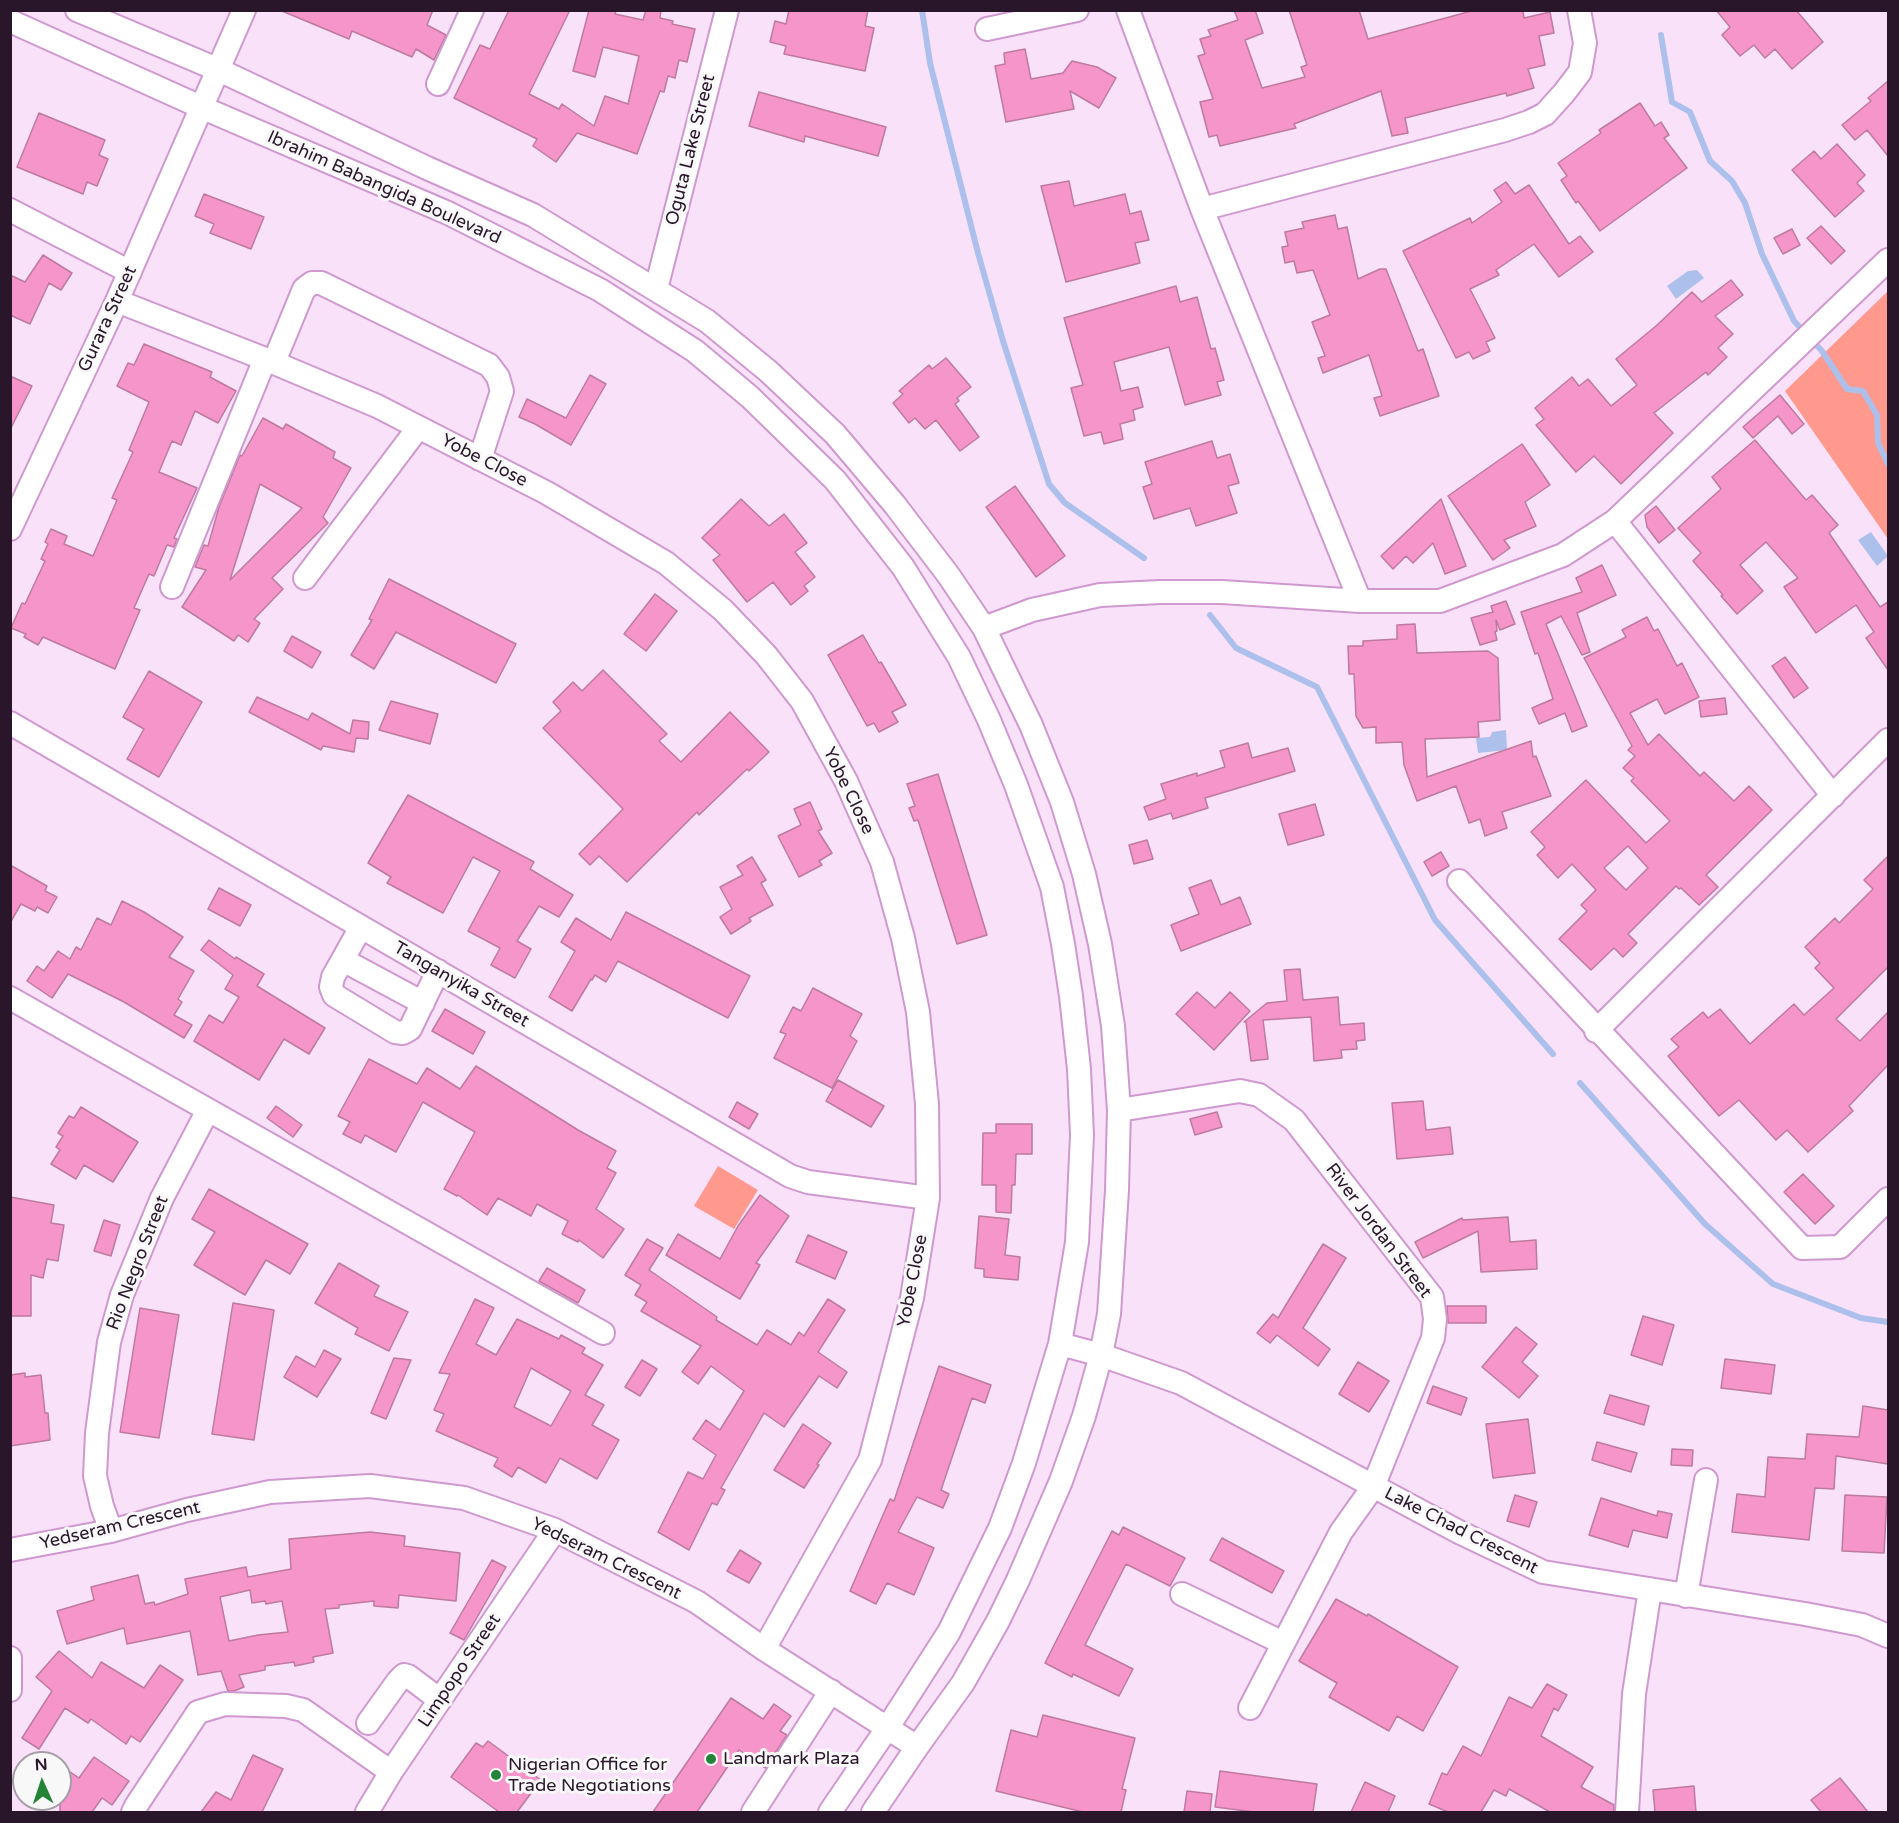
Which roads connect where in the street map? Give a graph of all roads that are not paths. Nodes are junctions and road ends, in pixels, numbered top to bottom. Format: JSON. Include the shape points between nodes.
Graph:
{"nodes":[{"id":1,"x":77,"y":10,"type":"edge"},
{"id":2,"x":244,"y":10,"type":"edge"},
{"id":3,"x":472,"y":10,"type":"edge"},
{"id":4,"x":727,"y":10,"type":"edge"},
{"id":5,"x":1077,"y":10,"type":"edge"},
{"id":6,"x":1128,"y":10,"type":"edge"},
{"id":7,"x":1579,"y":10,"type":"edge"},
{"id":8,"x":10,"y":21,"type":"edge"},
{"id":9,"x":987,"y":29,"type":"dead end"},
{"id":10,"x":219,"y":70,"type":"junction"},
{"id":11,"x":438,"y":84,"type":"dead end"},
{"id":12,"x":203,"y":108,"type":"junction"},
{"id":13,"x":1202,"y":209,"type":"junction"},
{"id":14,"x":10,"y":210,"type":"edge"},
{"id":15,"x":1888,"y":260,"type":"edge"},
{"id":16,"x":130,"y":272,"type":"junction"},
{"id":17,"x":656,"y":289,"type":"junction"},
{"id":18,"x":117,"y":302,"type":"junction"},
{"id":19,"x":270,"y":360,"type":"junction"},
{"id":20,"x":418,"y":428,"type":"junction"},
{"id":21,"x":480,"y":459,"type":"junction"},
{"id":22,"x":1615,"y":521,"type":"junction"},
{"id":23,"x":10,"y":529,"type":"edge"},
{"id":24,"x":305,"y":578,"type":"dead end"},
{"id":25,"x":172,"y":587,"type":"dead end"},
{"id":26,"x":1360,"y":601,"type":"junction"},
{"id":27,"x":984,"y":628,"type":"junction"},
{"id":28,"x":10,"y":723,"type":"edge"},
{"id":29,"x":1888,"y":740,"type":"edge"},
{"id":30,"x":1833,"y":796,"type":"junction"},
{"id":31,"x":1459,"y":881,"type":"dead end"},
{"id":32,"x":361,"y":927,"type":"junction"},
{"id":33,"x":343,"y":960,"type":"junction"},
{"id":34,"x":438,"y":972,"type":"junction"},
{"id":35,"x":10,"y":998,"type":"edge"},
{"id":36,"x":423,"y":1004,"type":"junction"},
{"id":37,"x":1596,"y":1031,"type":"junction"},
{"id":38,"x":208,"y":1110,"type":"junction"},
{"id":39,"x":1119,"y":1110,"type":"junction"},
{"id":40,"x":928,"y":1198,"type":"junction"},
{"id":41,"x":1888,"y":1199,"type":"edge"},
{"id":42,"x":603,"y":1333,"type":"dead end"},
{"id":43,"x":1060,"y":1344,"type":"junction"},
{"id":44,"x":1101,"y":1355,"type":"junction"},
{"id":45,"x":1706,"y":1480,"type":"dead end"},
{"id":46,"x":1373,"y":1487,"type":"junction"},
{"id":47,"x":555,"y":1530,"type":"junction"},
{"id":48,"x":111,"y":1531,"type":"junction"},
{"id":49,"x":10,"y":1550,"type":"edge"},
{"id":50,"x":1650,"y":1589,"type":"junction"},
{"id":51,"x":1182,"y":1594,"type":"dead end"},
{"id":52,"x":1686,"y":1596,"type":"junction"},
{"id":53,"x":1888,"y":1636,"type":"edge"},
{"id":54,"x":1283,"y":1643,"type":"junction"},
{"id":55,"x":764,"y":1649,"type":"junction"},
{"id":56,"x":10,"y":1658,"type":"edge"},
{"id":57,"x":10,"y":1690,"type":"edge"},
{"id":58,"x":831,"y":1691,"type":"junction"},
{"id":59,"x":440,"y":1700,"type":"junction"},
{"id":60,"x":1250,"y":1708,"type":"dead end"},
{"id":61,"x":368,"y":1722,"type":"dead end"},
{"id":62,"x":888,"y":1727,"type":"junction"},
{"id":63,"x":917,"y":1746,"type":"junction"},
{"id":64,"x":391,"y":1772,"type":"junction"},
{"id":65,"x":133,"y":1812,"type":"edge"},
{"id":66,"x":367,"y":1812,"type":"edge"},
{"id":67,"x":753,"y":1812,"type":"edge"},
{"id":68,"x":830,"y":1812,"type":"edge"},
{"id":69,"x":873,"y":1812,"type":"edge"},
{"id":70,"x":1627,"y":1812,"type":"edge"}],
"edges":[{"from":1,"to":10,"type":"street","name":"Ibrahim Babangida Boulevard"},
{"from":2,"to":10,"type":"street","name":"Gurara Street"},
{"from":3,"to":11,"type":"street"},
{"from":4,"to":17,"type":"street","name":"Oguta Lake Street"},
{"from":5,"to":9,"type":"street"},
{"from":6,"to":13,"type":"street"},
{"from":7,"to":13,"type":"street","via":[[1585,43],[1580,72],[1545,114],[1494,133]]},
{"from":8,"to":12,"type":"street","name":"Ibrahim Babangida Boulevard"},
{"from":10,"to":12,"type":"street","name":"Gurara Street"},
{"from":10,"to":17,"type":"street","name":"Ibrahim Babangida Boulevard","via":[[533,215]]},
{"from":12,"to":16,"type":"street","name":"Gurara Street"},
{"from":12,"to":43,"type":"street","name":"Ibrahim Babangida Boulevard","via":[[448,213],[600,290],[695,351],[750,397],[835,480],[903,567],[959,657],[1016,785],[1052,886],[1071,996],[1082,1135],[1077,1242]]},
{"from":13,"to":26,"type":"street"},
{"from":14,"to":16,"type":"street"},
{"from":15,"to":22,"type":"street"},
{"from":16,"to":18,"type":"street","name":"Gurara Street"},
{"from":17,"to":27,"type":"street","name":"Ibrahim Babangida Boulevard","via":[[707,321],[835,434],[915,531]]},
{"from":18,"to":19,"type":"street","name":"Yobe Close"},
{"from":18,"to":23,"type":"street","name":"Gurara Street"},
{"from":19,"to":20,"type":"street","name":"Yobe Close"},
{"from":19,"to":21,"type":"street","via":[[304,290],[312,283],[321,283],[489,365],[502,391]]},
{"from":19,"to":25,"type":"street"},
{"from":20,"to":21,"type":"street","name":"Yobe Close"},
{"from":20,"to":24,"type":"street"},
{"from":21,"to":40,"type":"street","name":"Yobe Close","via":[[666,562],[723,610],[802,701],[846,781],[882,862],[903,938],[921,1035],[927,1104]]},
{"from":22,"to":26,"type":"street","via":[[1563,555],[1440,601]]},
{"from":22,"to":30,"type":"street"},
{"from":26,"to":27,"type":"street","via":[[1222,592],[1100,595],[1032,609]]},
{"from":27,"to":39,"type":"street","name":"Ibrahim Babangida Boulevard","via":[[1057,791],[1084,874],[1113,1026]]},
{"from":28,"to":32,"type":"street","name":"Tanganyika Street"},
{"from":29,"to":30,"type":"street"},
{"from":30,"to":37,"type":"street"},
{"from":31,"to":37,"type":"street"},
{"from":32,"to":33,"type":"street"},
{"from":32,"to":34,"type":"street","name":"Tanganyika Street"},
{"from":33,"to":36,"type":"street"},
{"from":33,"to":36,"type":"street","via":[[333,977],[334,995],[395,1032],[403,1034],[410,1029]]},
{"from":34,"to":36,"type":"street"},
{"from":34,"to":40,"type":"street","name":"Tanganyika Street","via":[[790,1176],[808,1182]]},
{"from":35,"to":38,"type":"street"},
{"from":37,"to":41,"type":"street","via":[[1802,1248],[1839,1247]]},
{"from":38,"to":42,"type":"street"},
{"from":38,"to":48,"type":"street","name":"Rio Negro Street","via":[[162,1198],[122,1295],[109,1342],[95,1476]]},
{"from":39,"to":44,"type":"street","name":"Ibrahim Babangida Boulevard","via":[[1113,1270]]},
{"from":39,"to":46,"type":"street","name":"River Jordan Street","via":[[1240,1091],[1259,1095],[1294,1120],[1432,1297],[1433,1338]]},
{"from":40,"to":55,"type":"street","name":"Yobe Close","via":[[912,1298],[870,1460]]},
{"from":43,"to":44,"type":"street","name":"Lake Chad Crescent"},
{"from":43,"to":62,"type":"street","name":"Ibrahim Babangida Boulevard","via":[[1000,1528],[949,1632]]},
{"from":44,"to":46,"type":"street","name":"Lake Chad Crescent","via":[[1181,1383]]},
{"from":44,"to":63,"type":"street","name":"Ibrahim Babangida Boulevard","via":[[1061,1481],[1018,1580],[963,1683]]},
{"from":45,"to":52,"type":"street"},
{"from":46,"to":50,"type":"street","name":"Lake Chad Crescent","via":[[1543,1572]]},
{"from":46,"to":54,"type":"street","name":"River Jordan Street","via":[[1341,1532]]},
{"from":47,"to":48,"type":"street","name":"Yedseram Crescent","via":[[464,1498],[370,1486],[270,1492]]},
{"from":47,"to":55,"type":"street","name":"Yedseram Crescent","via":[[697,1602]]},
{"from":47,"to":59,"type":"street","name":"Limpopo Street"},
{"from":48,"to":49,"type":"street","name":"Yedseram Crescent"},
{"from":50,"to":52,"type":"street","name":"Lake Chad Crescent"},
{"from":50,"to":70,"type":"street","via":[[1634,1694]]},
{"from":51,"to":54,"type":"street"},
{"from":52,"to":53,"type":"street","name":"Lake Chad Crescent","via":[[1839,1620]]},
{"from":54,"to":60,"type":"street","name":"River Jordan Street"},
{"from":55,"to":58,"type":"street","name":"Yedseram Crescent"},
{"from":56,"to":57,"type":"street"},
{"from":58,"to":62,"type":"street","name":"Yedseram Crescent"},
{"from":58,"to":67,"type":"street"},
{"from":59,"to":61,"type":"street","via":[[404,1675]]},
{"from":59,"to":64,"type":"street","name":"Limpopo Street"},
{"from":62,"to":63,"type":"street","name":"Yedseram Crescent"},
{"from":62,"to":68,"type":"street","name":"Ibrahim Babangida Boulevard"},
{"from":63,"to":69,"type":"street","name":"Ibrahim Babangida Boulevard"},
{"from":64,"to":65,"type":"street","via":[[303,1710],[225,1704],[198,1712]]},
{"from":64,"to":66,"type":"street","name":"Limpopo Street"}]}
